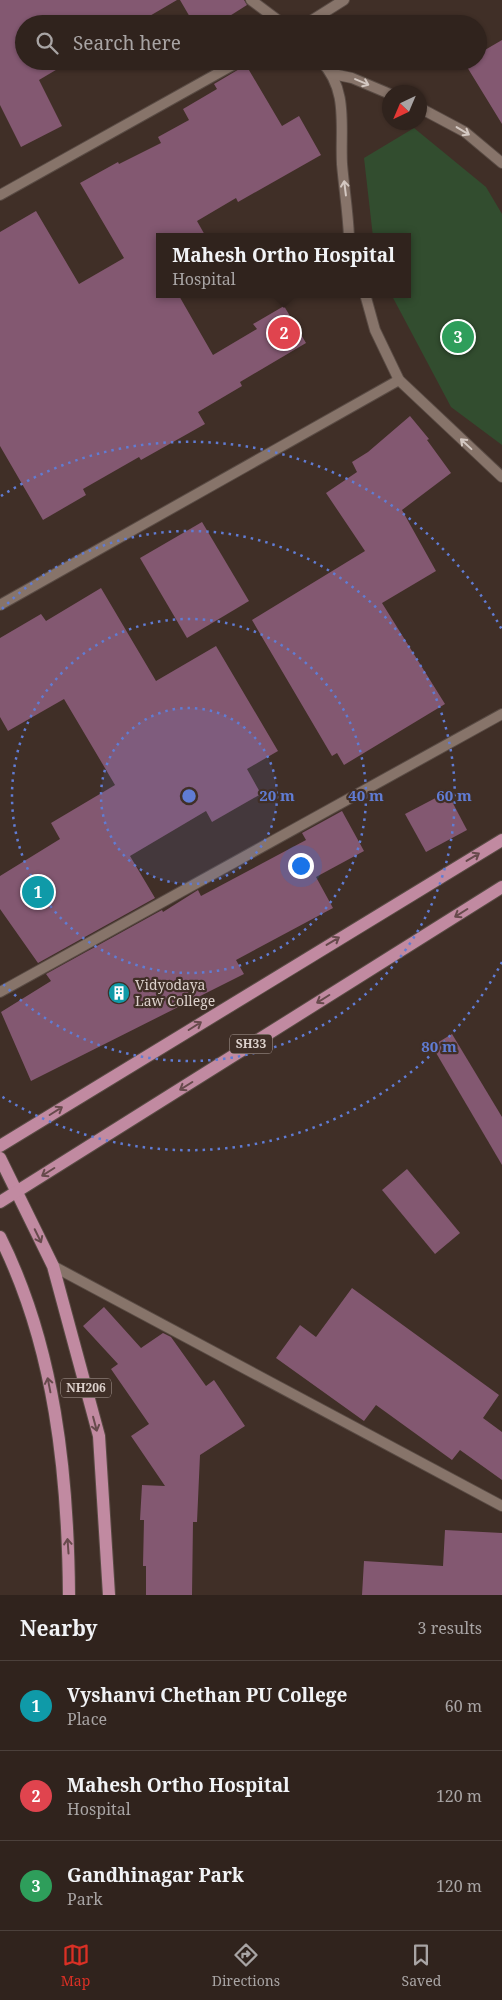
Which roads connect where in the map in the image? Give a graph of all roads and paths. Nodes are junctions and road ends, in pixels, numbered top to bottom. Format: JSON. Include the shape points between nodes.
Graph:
{"nodes":[{"id":1,"x":251,"y":0,"type":"edge"},
{"id":2,"x":344,"y":0,"type":"edge"},
{"id":3,"x":271,"y":15,"type":"edge"},
{"id":4,"x":320,"y":15,"type":"edge"},
{"id":5,"x":224,"y":70,"type":"edge"},
{"id":6,"x":329,"y":70,"type":"edge"},
{"id":7,"x":333,"y":74,"type":"junction"},
{"id":8,"x":382,"y":91,"type":"edge"},
{"id":9,"x":427,"y":112,"type":"edge"},
{"id":10,"x":502,"y":162,"type":"edge"},
{"id":11,"x":0,"y":195,"type":"edge"},
{"id":12,"x":349,"y":233,"type":"edge"},
{"id":13,"x":366,"y":298,"type":"edge"},
{"id":14,"x":398,"y":380,"type":"junction"},
{"id":15,"x":502,"y":477,"type":"edge"},
{"id":16,"x":0,"y":605,"type":"edge"},
{"id":17,"x":502,"y":714,"type":"edge"},
{"id":18,"x":502,"y":840,"type":"edge"},
{"id":19,"x":502,"y":887,"type":"edge"},
{"id":20,"x":0,"y":992,"type":"edge"},
{"id":21,"x":0,"y":1146,"type":"edge"},
{"id":22,"x":0,"y":1158,"type":"edge"},
{"id":23,"x":17,"y":1192,"type":"junction"},
{"id":24,"x":0,"y":1202,"type":"edge"},
{"id":25,"x":0,"y":1237,"type":"edge"},
{"id":26,"x":53,"y":1266,"type":"junction"},
{"id":27,"x":502,"y":1506,"type":"edge"},
{"id":28,"x":69,"y":1595,"type":"edge"},
{"id":29,"x":109,"y":1595,"type":"edge"}],
"edges":[{"from":1,"to":3,"type":"street"},
{"from":2,"to":4,"type":"street"},
{"from":5,"to":11,"type":"street"},
{"from":6,"to":7,"type":"street"},
{"from":7,"to":8,"type":"street","one_way":true},
{"from":12,"to":7,"type":"street","one_way":true,"via":[[342,163],[343,113]]},
{"from":9,"to":10,"type":"street","one_way":true,"via":[[465,132]]},
{"from":13,"to":14,"type":"street","via":[[375,330]]},
{"from":15,"to":14,"type":"street","one_way":true},
{"from":14,"to":16,"type":"street"},
{"from":17,"to":20,"type":"street"},
{"from":21,"to":18,"type":"main road","one_way":true},
{"from":19,"to":23,"type":"main road","number":"SH33","one_way":true},
{"from":22,"to":23,"type":"main road"},
{"from":23,"to":24,"type":"main road","number":"SH33"},
{"from":23,"to":26,"type":"main road","number":"NH206","one_way":true},
{"from":28,"to":25,"type":"main road","number":"NH206","one_way":true,"via":[[59,1438],[43,1354],[12,1262]]},
{"from":26,"to":27,"type":"street"},
{"from":26,"to":29,"type":"main road","number":"NH206","one_way":true,"via":[[99,1436]]}]}
